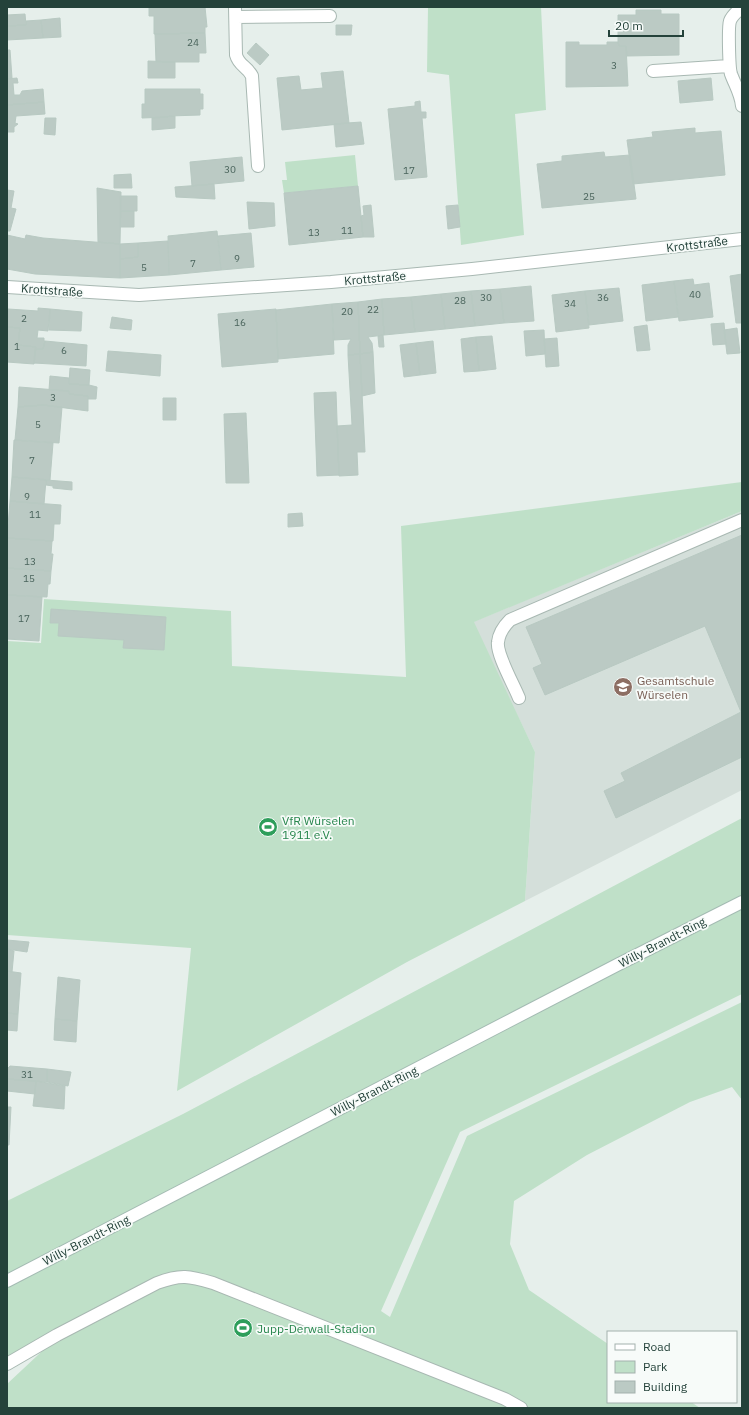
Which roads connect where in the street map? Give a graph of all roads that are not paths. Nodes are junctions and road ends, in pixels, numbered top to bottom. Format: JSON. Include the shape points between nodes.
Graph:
{"nodes":[{"id":1,"x":742,"y":7,"type":"edge"},
{"id":2,"x":236,"y":12,"type":"edge"},
{"id":3,"x":330,"y":16,"type":"dead end"},
{"id":4,"x":729,"y":66,"type":"junction"},
{"id":5,"x":653,"y":71,"type":"dead end"},
{"id":6,"x":742,"y":106,"type":"edge"},
{"id":7,"x":258,"y":166,"type":"dead end"},
{"id":8,"x":742,"y":239,"type":"edge"},
{"id":9,"x":7,"y":287,"type":"edge"},
{"id":10,"x":742,"y":520,"type":"edge"},
{"id":11,"x":519,"y":698,"type":"dead end"},
{"id":12,"x":742,"y":902,"type":"edge"},
{"id":13,"x":7,"y":1281,"type":"edge"},
{"id":14,"x":7,"y":1364,"type":"edge"},
{"id":15,"x":522,"y":1408,"type":"edge"}],
"edges":[{"from":1,"to":4,"type":"street","via":[[730,21]]},
{"from":2,"to":3,"type":"street"},
{"from":2,"to":7,"type":"street","via":[[236,55],[238,62],[249,70],[252,76]]},
{"from":4,"to":5,"type":"street"},
{"from":4,"to":6,"type":"street"},
{"from":8,"to":9,"type":"street","name":"Krottstraße","via":[[472,269],[139,296]]},
{"from":10,"to":11,"type":"street","via":[[510,620],[504,625],[498,643]]},
{"from":12,"to":13,"type":"street","name":"Willy-Brandt-Ring"},
{"from":14,"to":15,"type":"street","via":[[157,1283],[190,1276],[505,1399]]}]}
